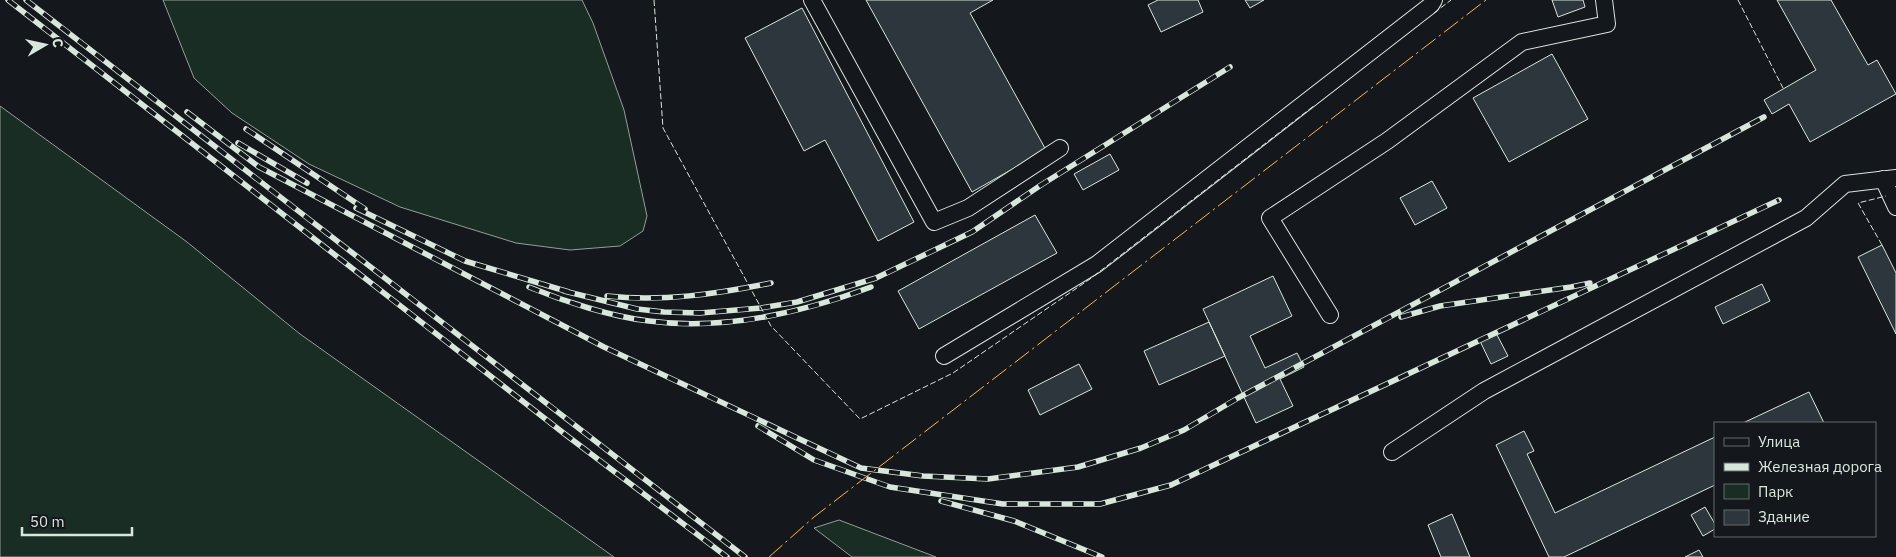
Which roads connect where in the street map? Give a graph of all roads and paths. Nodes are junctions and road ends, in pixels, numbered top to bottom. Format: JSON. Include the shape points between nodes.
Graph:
{"nodes":[{"id":1,"x":812,"y":0,"type":"edge"},
{"id":2,"x":1434,"y":0,"type":"edge"},
{"id":3,"x":1604,"y":0,"type":"edge"},
{"id":4,"x":1060,"y":148,"type":"dead end"},
{"id":5,"x":1890,"y":178,"type":"edge"},
{"id":6,"x":1896,"y":206,"type":"edge"},
{"id":7,"x":1330,"y":315,"type":"dead end"},
{"id":8,"x":944,"y":356,"type":"dead end"},
{"id":9,"x":1392,"y":452,"type":"dead end"}],
"edges":[{"from":1,"to":4,"type":"lane","via":[[934,222],[968,208]]},
{"from":2,"to":8,"type":"lane","via":[[1097,264]]},
{"from":3,"to":7,"type":"lane","via":[[1608,24],[1522,42],[1387,141],[1270,218]]},
{"from":5,"to":6,"type":"lane"},
{"from":5,"to":9,"type":"lane","via":[[1845,184],[1806,218],[1484,391]]}]}
